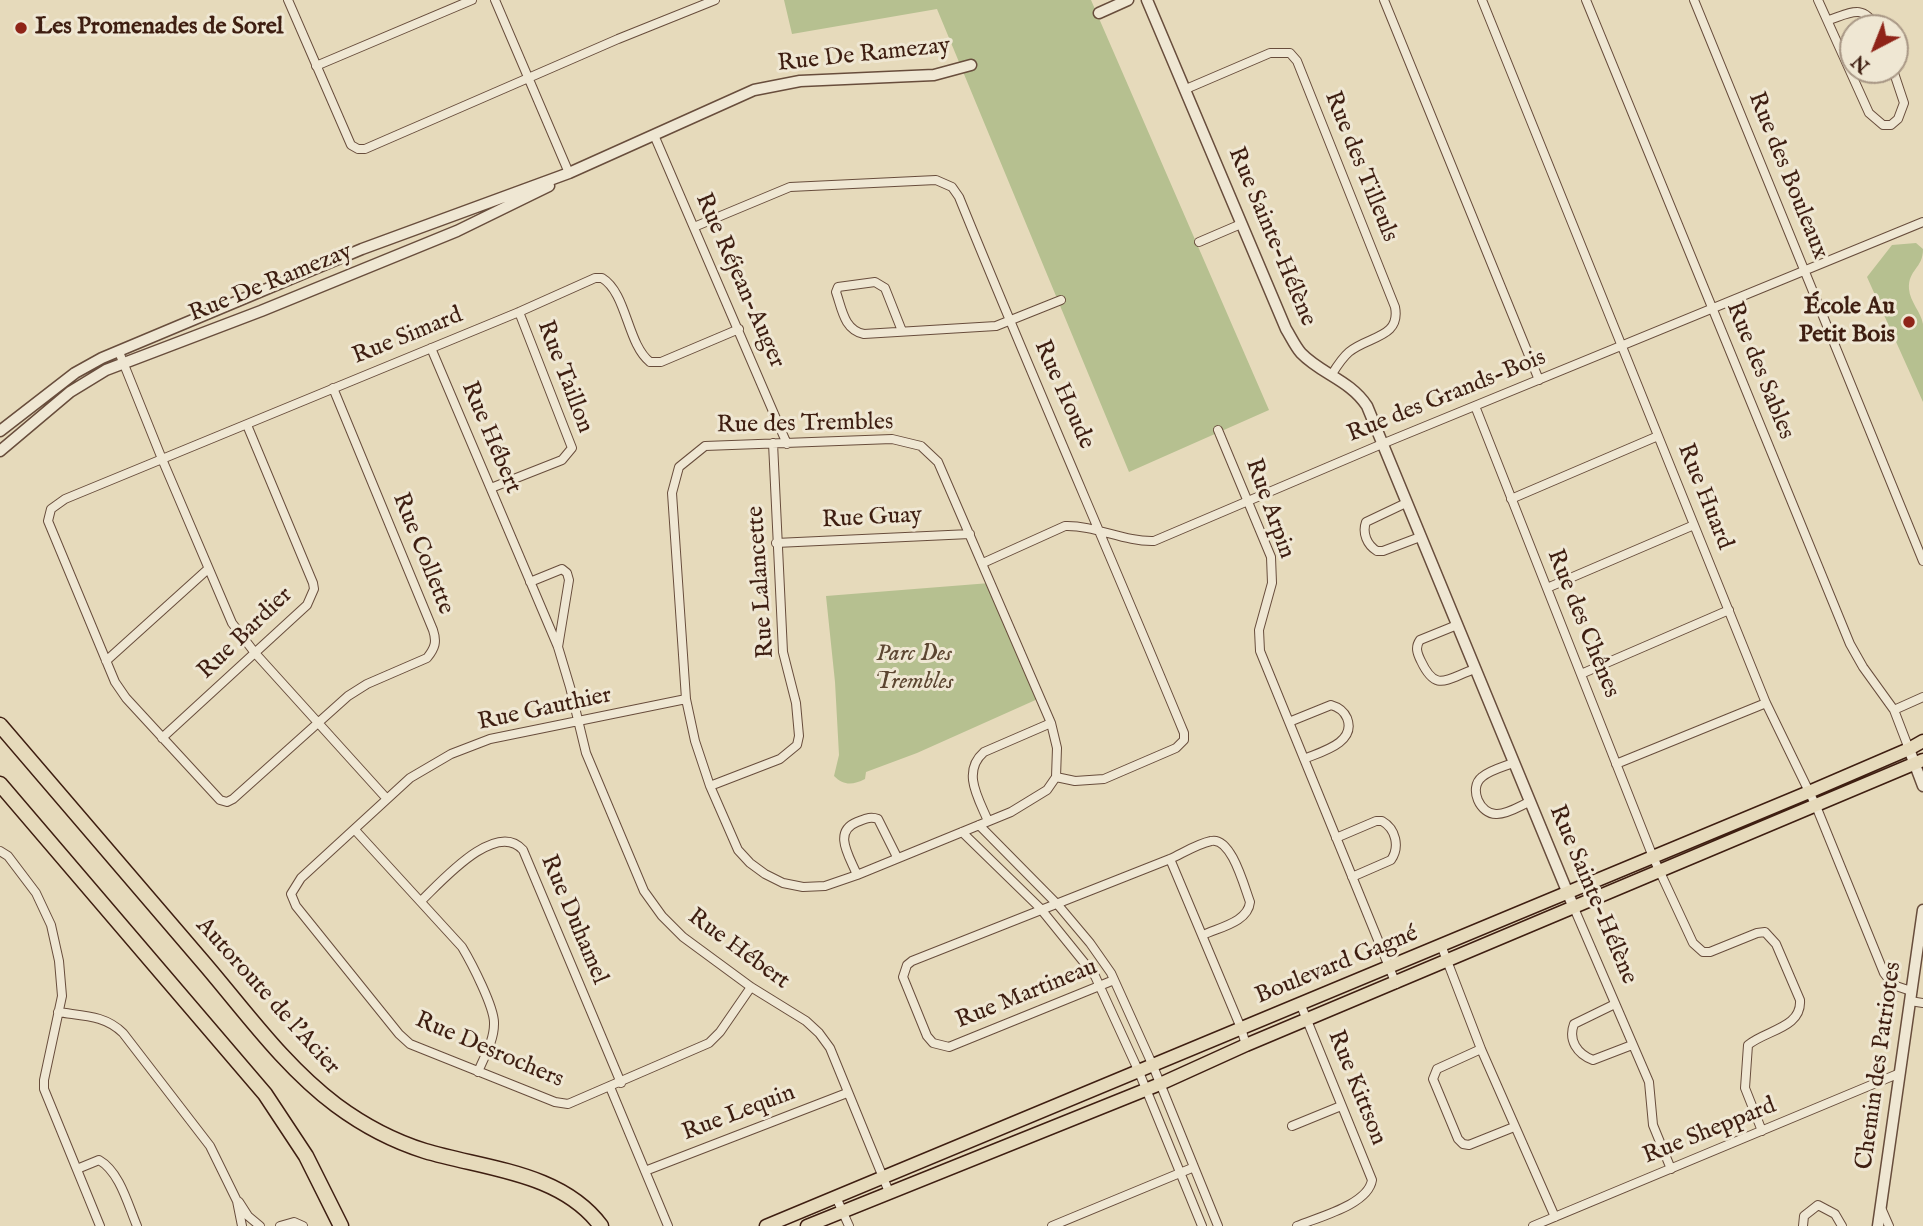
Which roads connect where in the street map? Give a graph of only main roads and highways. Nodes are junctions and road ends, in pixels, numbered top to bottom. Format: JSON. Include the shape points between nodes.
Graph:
{"nodes":[{"id":1,"x":0,"y":725,"type":"edge"},
{"id":2,"x":1923,"y":741,"type":"edge"},
{"id":3,"x":1919,"y":762,"type":"edge"},
{"id":4,"x":0,"y":784,"type":"edge"},
{"id":5,"x":341,"y":1226,"type":"edge"},
{"id":6,"x":601,"y":1226,"type":"edge"},
{"id":7,"x":766,"y":1226,"type":"edge"},
{"id":8,"x":807,"y":1226,"type":"edge"}],
"edges":[{"from":1,"to":6,"type":"highway","name":"Autoroute de l'Acier","via":[[279,1051],[326,1097],[361,1122],[404,1143],[557,1189]]},
{"from":2,"to":7,"type":"main road","name":"Boulevard Gagné"},
{"from":3,"to":8,"type":"main road","name":"Boulevard Gagné","via":[[1147,1090]]},
{"from":4,"to":5,"type":"highway","via":[[265,1094],[306,1157]]}]}
